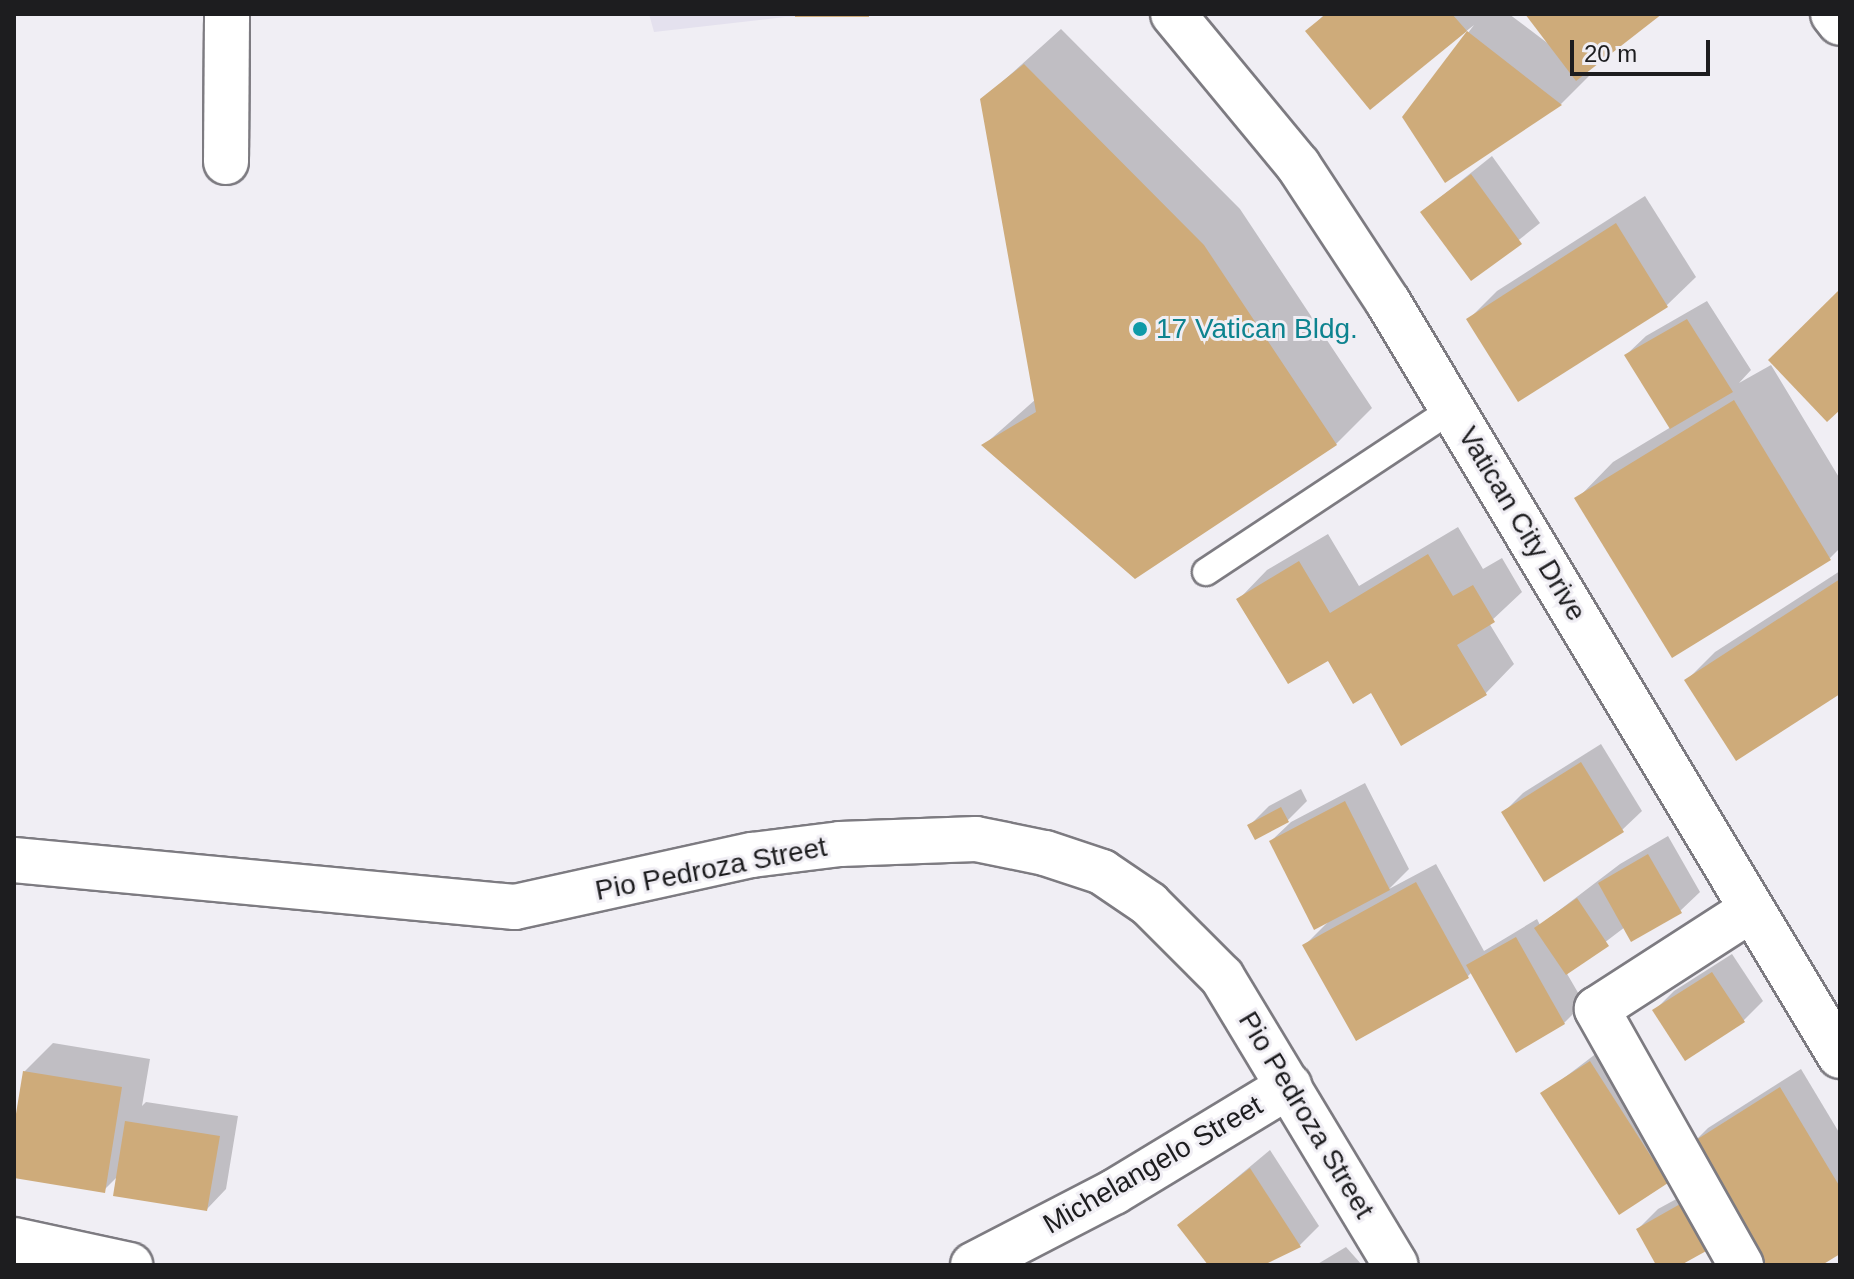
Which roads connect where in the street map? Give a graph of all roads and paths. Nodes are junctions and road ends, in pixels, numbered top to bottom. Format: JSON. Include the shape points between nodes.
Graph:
{"nodes":[{"id":1,"x":227,"y":14,"type":"edge"},
{"id":2,"x":1173,"y":14,"type":"edge"},
{"id":3,"x":1833,"y":14,"type":"edge"},
{"id":4,"x":1840,"y":23,"type":"edge"},
{"id":5,"x":226,"y":162,"type":"dead end"},
{"id":6,"x":1452,"y":409,"type":"junction"},
{"id":7,"x":1206,"y":572,"type":"dead end"},
{"id":8,"x":14,"y":860,"type":"edge"},
{"id":9,"x":1752,"y":909,"type":"junction"},
{"id":10,"x":1840,"y":1056,"type":"edge"},
{"id":11,"x":1289,"y":1086,"type":"junction"},
{"id":12,"x":14,"y":1240,"type":"edge"},
{"id":13,"x":130,"y":1265,"type":"edge"},
{"id":14,"x":973,"y":1265,"type":"edge"},
{"id":15,"x":1396,"y":1265,"type":"edge"},
{"id":16,"x":1741,"y":1265,"type":"edge"}],
"edges":[{"from":1,"to":5,"type":"street"},
{"from":2,"to":6,"type":"street","name":"Vatican City Drive","via":[[1298,165]]},
{"from":3,"to":4,"type":"street"},
{"from":6,"to":7,"type":"lane"},
{"from":6,"to":9,"type":"street","name":"Vatican City Drive"},
{"from":8,"to":11,"type":"street","name":"Pio Pedroza Street","via":[[515,907],[752,855],[884,840],[976,839],[1102,872],[1149,904],[1222,977]]},
{"from":9,"to":10,"type":"street","name":"Vatican City Drive"},
{"from":9,"to":16,"type":"street","via":[[1597,1009]]},
{"from":11,"to":14,"type":"street","name":"Michelangelo Street","via":[[1114,1192]]},
{"from":11,"to":15,"type":"street","name":"Pio Pedroza Street"},
{"from":12,"to":13,"type":"street"}]}
